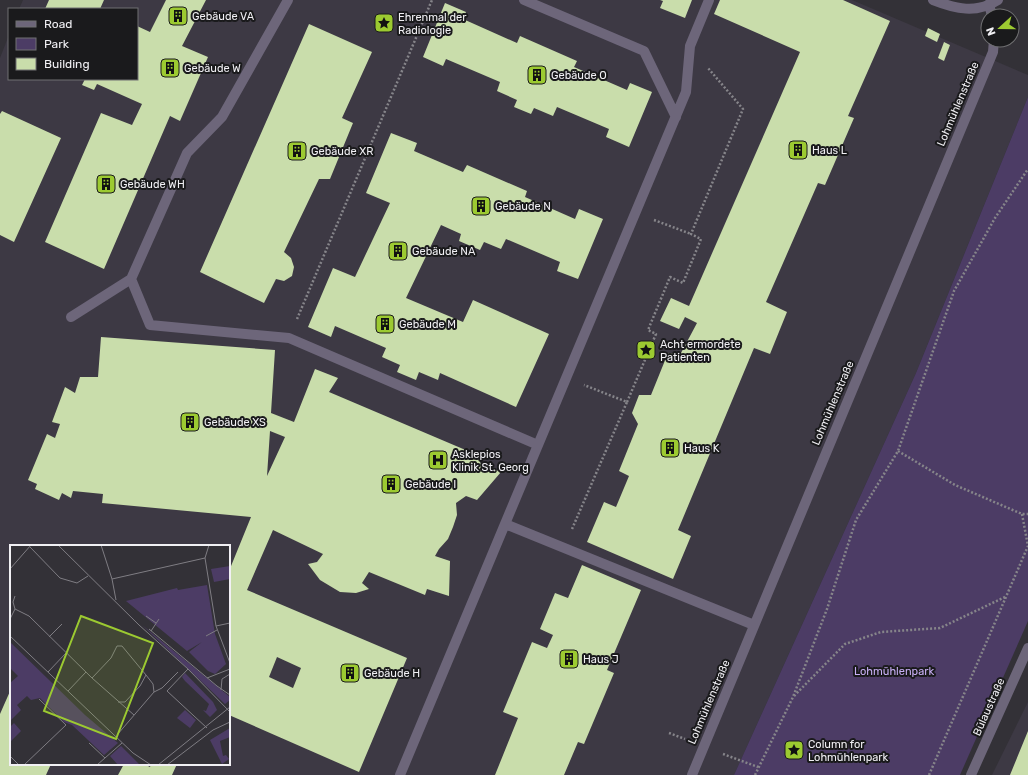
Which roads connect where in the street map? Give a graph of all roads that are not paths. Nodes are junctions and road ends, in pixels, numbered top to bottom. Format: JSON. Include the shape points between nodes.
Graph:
{"nodes":[{"id":1,"x":288,"y":0,"type":"edge"},
{"id":2,"x":524,"y":0,"type":"edge"},
{"id":3,"x":709,"y":0,"type":"edge"},
{"id":4,"x":933,"y":0,"type":"edge"},
{"id":5,"x":994,"y":2,"type":"edge"},
{"id":6,"x":993,"y":48,"type":"edge"},
{"id":7,"x":676,"y":117,"type":"junction"},
{"id":8,"x":131,"y":280,"type":"junction"},
{"id":9,"x":71,"y":316,"type":"dead end"},
{"id":10,"x":538,"y":445,"type":"junction"},
{"id":11,"x":505,"y":524,"type":"junction"},
{"id":12,"x":754,"y":625,"type":"junction"},
{"id":13,"x":1028,"y":648,"type":"edge"},
{"id":14,"x":400,"y":775,"type":"edge"},
{"id":15,"x":692,"y":775,"type":"edge"},
{"id":16,"x":971,"y":775,"type":"edge"}],
"edges":[{"from":1,"to":8,"type":"street","via":[[222,117],[187,153]]},
{"from":2,"to":7,"type":"street","via":[[644,51]]},
{"from":3,"to":7,"type":"street","via":[[690,46],[686,92]]},
{"from":4,"to":5,"type":"street","via":[[951,7],[969,9]]},
{"from":6,"to":12,"type":"street","name":"Lohmühlenstraße"},
{"from":7,"to":10,"type":"street"},
{"from":8,"to":9,"type":"street"},
{"from":8,"to":10,"type":"street","via":[[150,325],[289,338]]},
{"from":10,"to":11,"type":"street"},
{"from":11,"to":12,"type":"street"},
{"from":11,"to":14,"type":"street"},
{"from":12,"to":15,"type":"street","name":"Lohmühlenstraße"},
{"from":13,"to":16,"type":"street","name":"Bülaustraße"}]}
